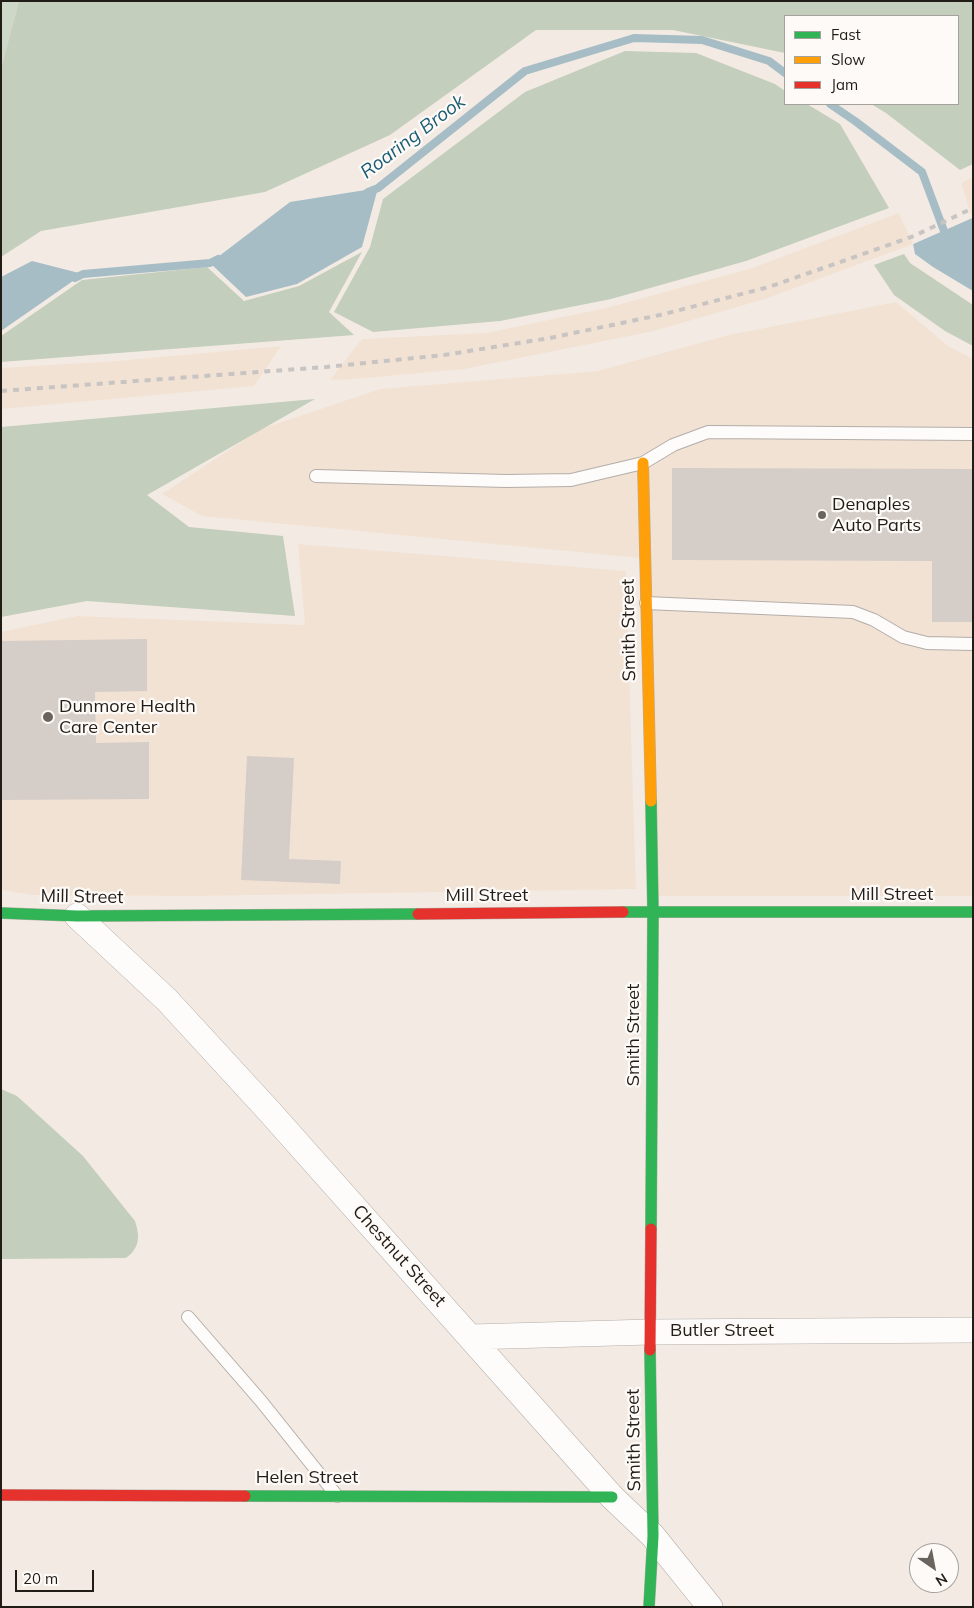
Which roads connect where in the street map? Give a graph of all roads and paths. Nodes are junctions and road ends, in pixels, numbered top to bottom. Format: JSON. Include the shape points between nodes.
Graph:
{"nodes":[{"id":1,"x":973,"y":434,"type":"edge"},
{"id":2,"x":643,"y":463,"type":"junction"},
{"id":3,"x":316,"y":476,"type":"dead end"},
{"id":4,"x":646,"y":604,"type":"junction"},
{"id":5,"x":973,"y":644,"type":"edge"},
{"id":6,"x":1,"y":912,"type":"edge"},
{"id":7,"x":652,"y":912,"type":"junction"},
{"id":8,"x":973,"y":912,"type":"edge"},
{"id":9,"x":77,"y":916,"type":"junction"},
{"id":10,"x":188,"y":1317,"type":"dead end"},
{"id":11,"x":973,"y":1330,"type":"edge"},
{"id":12,"x":650,"y":1332,"type":"junction"},
{"id":13,"x":471,"y":1337,"type":"junction"},
{"id":14,"x":1,"y":1495,"type":"edge"},
{"id":15,"x":337,"y":1496,"type":"junction"},
{"id":16,"x":612,"y":1496,"type":"junction"},
{"id":17,"x":653,"y":1536,"type":"junction"},
{"id":18,"x":649,"y":1607,"type":"edge"},
{"id":19,"x":710,"y":1607,"type":"edge"}],
"edges":[{"from":1,"to":2,"type":"lane","via":[[708,432],[673,445]]},
{"from":2,"to":3,"type":"lane","via":[[571,480]]},
{"from":2,"to":4,"type":"street","name":"Smith Street"},
{"from":4,"to":5,"type":"lane","via":[[853,612],[903,637],[927,643]]},
{"from":4,"to":7,"type":"street","name":"Smith Street"},
{"from":6,"to":9,"type":"street","name":"Mill Street"},
{"from":7,"to":8,"type":"street","name":"Mill Street"},
{"from":7,"to":9,"type":"street","name":"Mill Street"},
{"from":7,"to":12,"type":"street","name":"Smith Street"},
{"from":9,"to":13,"type":"street","name":"Chestnut Street","via":[[167,1000]]},
{"from":10,"to":15,"type":"lane"},
{"from":11,"to":12,"type":"street","name":"Butler Street"},
{"from":12,"to":13,"type":"street","name":"Butler Street"},
{"from":12,"to":17,"type":"street","name":"Smith Street"},
{"from":13,"to":16,"type":"street","name":"Chestnut Street"},
{"from":14,"to":15,"type":"street","name":"Helen Street"},
{"from":15,"to":16,"type":"street","name":"Helen Street"},
{"from":16,"to":17,"type":"street","name":"Chestnut Street"},
{"from":17,"to":18,"type":"street","name":"Smith Street"},
{"from":17,"to":19,"type":"street","name":"Chestnut Street"}]}
